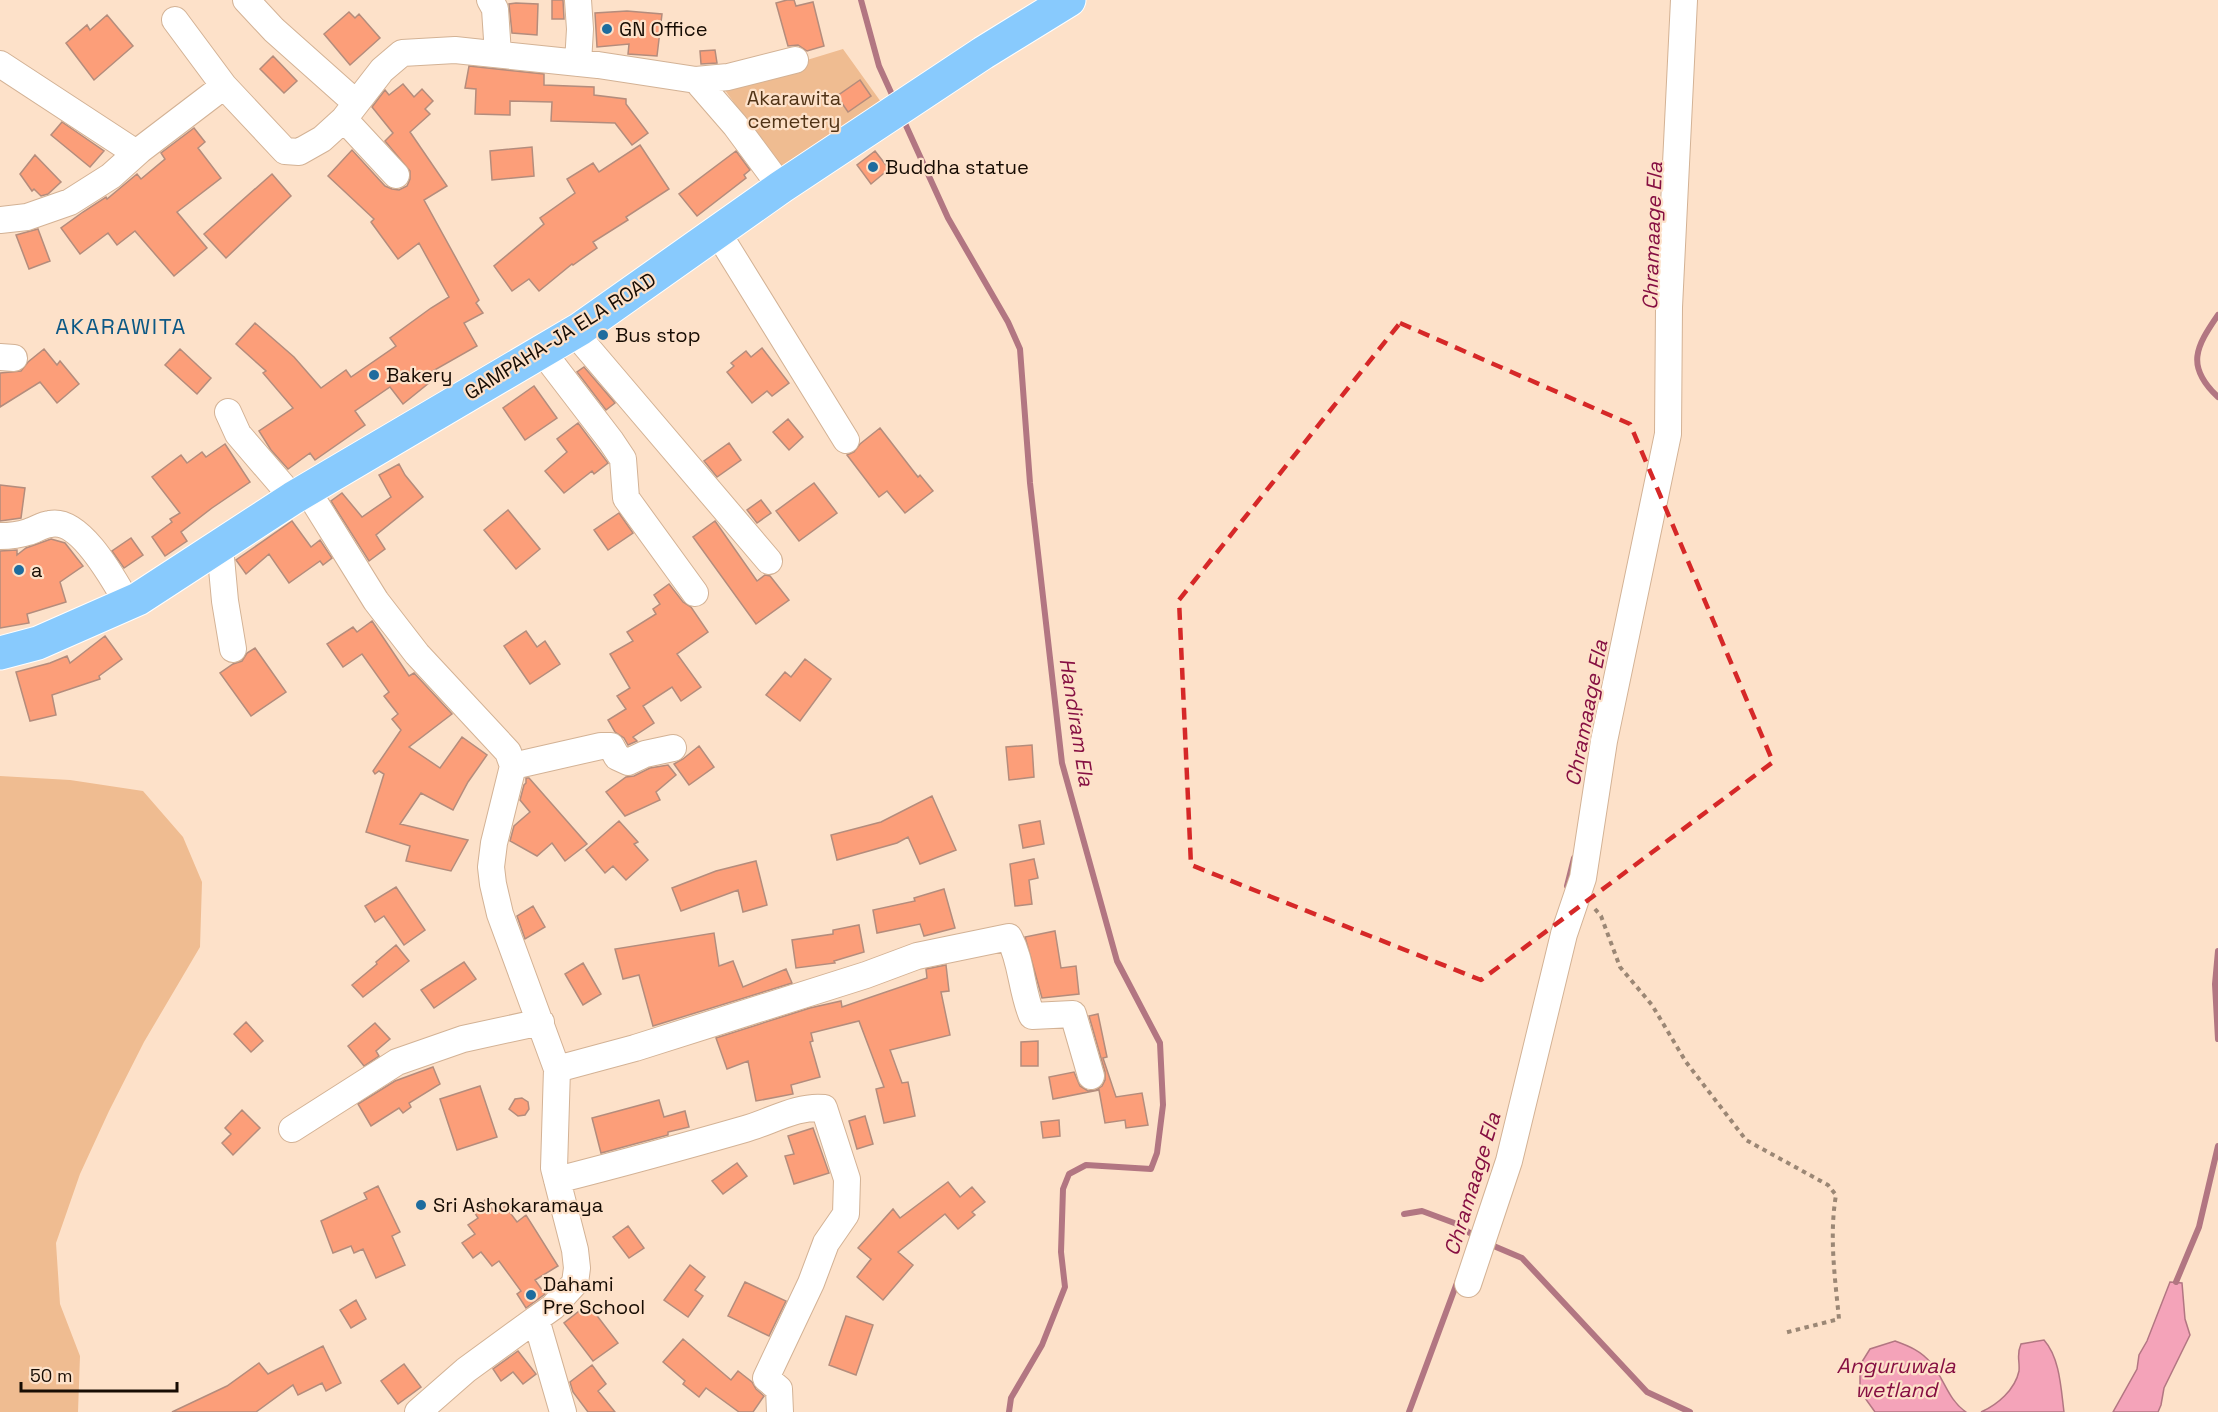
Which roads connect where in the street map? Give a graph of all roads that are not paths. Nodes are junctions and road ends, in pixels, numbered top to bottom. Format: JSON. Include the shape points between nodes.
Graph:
{"nodes":[{"id":1,"x":246,"y":0,"type":"edge"},
{"id":2,"x":490,"y":0,"type":"edge"},
{"id":3,"x":578,"y":0,"type":"edge"},
{"id":4,"x":1069,"y":0,"type":"edge"},
{"id":5,"x":1684,"y":0,"type":"edge"},
{"id":6,"x":175,"y":20,"type":"dead end"},
{"id":7,"x":498,"y":54,"type":"junction"},
{"id":8,"x":795,"y":60,"type":"dead end"},
{"id":9,"x":578,"y":63,"type":"junction"},
{"id":10,"x":0,"y":64,"type":"edge"},
{"id":11,"x":696,"y":80,"type":"junction"},
{"id":12,"x":224,"y":86,"type":"junction"},
{"id":13,"x":350,"y":111,"type":"junction"},
{"id":14,"x":136,"y":153,"type":"junction"},
{"id":15,"x":396,"y":175,"type":"dead end"},
{"id":16,"x":781,"y":187,"type":"junction"},
{"id":17,"x":0,"y":220,"type":"edge"},
{"id":18,"x":718,"y":233,"type":"junction"},
{"id":19,"x":574,"y":332,"type":"junction"},
{"id":20,"x":542,"y":351,"type":"junction"},
{"id":21,"x":228,"y":412,"type":"dead end"},
{"id":22,"x":846,"y":440,"type":"dead end"},
{"id":23,"x":300,"y":494,"type":"junction"},
{"id":24,"x":0,"y":536,"type":"edge"},
{"id":25,"x":220,"y":547,"type":"junction"},
{"id":26,"x":770,"y":561,"type":"dead end"},
{"id":27,"x":695,"y":593,"type":"dead end"},
{"id":28,"x":129,"y":604,"type":"junction"},
{"id":29,"x":233,"y":649,"type":"dead end"},
{"id":30,"x":0,"y":653,"type":"edge"},
{"id":31,"x":673,"y":748,"type":"dead end"},
{"id":32,"x":513,"y":766,"type":"junction"},
{"id":33,"x":541,"y":1022,"type":"junction"},
{"id":34,"x":557,"y":1069,"type":"junction"},
{"id":35,"x":1091,"y":1076,"type":"dead end"},
{"id":36,"x":292,"y":1128,"type":"dead end"},
{"id":37,"x":557,"y":1180,"type":"junction"},
{"id":38,"x":1468,"y":1284,"type":"dead end"},
{"id":39,"x":536,"y":1319,"type":"junction"},
{"id":40,"x":418,"y":1412,"type":"edge"},
{"id":41,"x":563,"y":1412,"type":"edge"},
{"id":42,"x":780,"y":1412,"type":"edge"}],
"edges":[{"from":1,"to":13,"type":"street"},
{"from":2,"to":7,"type":"street","via":[[495,9]]},
{"from":3,"to":9,"type":"street"},
{"from":4,"to":16,"type":"highway","name":"GAMPAHA-JA ELA ROAD"},
{"from":5,"to":38,"type":"street","via":[[1669,307],[1668,434],[1604,741],[1583,878],[1564,934],[1509,1161]]},
{"from":6,"to":12,"type":"street"},
{"from":7,"to":9,"type":"street"},
{"from":7,"to":13,"type":"street","via":[[454,50],[402,53],[382,70]]},
{"from":8,"to":11,"type":"street","via":[[728,77]]},
{"from":9,"to":11,"type":"street"},
{"from":10,"to":14,"type":"street"},
{"from":11,"to":16,"type":"street"},
{"from":12,"to":13,"type":"street","via":[[285,151],[299,152],[311,147]]},
{"from":12,"to":14,"type":"street"},
{"from":13,"to":15,"type":"street"},
{"from":14,"to":17,"type":"street","via":[[111,176],[70,202],[27,217]]},
{"from":16,"to":18,"type":"highway","name":"GAMPAHA-JA ELA ROAD"},
{"from":18,"to":19,"type":"highway","name":"GAMPAHA-JA ELA ROAD"},
{"from":18,"to":22,"type":"street"},
{"from":19,"to":20,"type":"highway","name":"GAMPAHA-JA ELA ROAD"},
{"from":19,"to":26,"type":"street"},
{"from":20,"to":23,"type":"highway","name":"GAMPAHA-JA ELA ROAD"},
{"from":20,"to":27,"type":"street","via":[[623,459],[626,498]]},
{"from":21,"to":23,"type":"street","via":[[238,434]]},
{"from":23,"to":25,"type":"highway","name":"GAMPAHA-JA ELA ROAD"},
{"from":23,"to":32,"type":"street","via":[[417,654],[508,752]]},
{"from":24,"to":28,"type":"street","via":[[52,523],[69,527],[90,546]]},
{"from":25,"to":28,"type":"highway","name":"GAMPAHA-JA ELA ROAD"},
{"from":25,"to":29,"type":"street"},
{"from":28,"to":30,"type":"highway","name":"GAMPAHA-JA ELA ROAD","via":[[38,643]]},
{"from":31,"to":32,"type":"street","via":[[628,762],[618,758],[611,746],[601,746]]},
{"from":32,"to":33,"type":"street","via":[[491,867],[500,914]]},
{"from":33,"to":34,"type":"street"},
{"from":33,"to":36,"type":"street","via":[[463,1039],[397,1062]]},
{"from":34,"to":35,"type":"street","via":[[635,1048],[917,956],[1009,937],[1017,952],[1032,1016],[1073,1014]]},
{"from":34,"to":37,"type":"street","via":[[553,1154]]},
{"from":37,"to":39,"type":"street","via":[[575,1250],[575,1283]]},
{"from":37,"to":42,"type":"street","via":[[763,1124],[811,1107],[824,1108],[847,1179],[846,1214],[826,1243],[766,1378],[779,1389]]},
{"from":39,"to":40,"type":"street","via":[[466,1370]]},
{"from":39,"to":41,"type":"street"}]}
